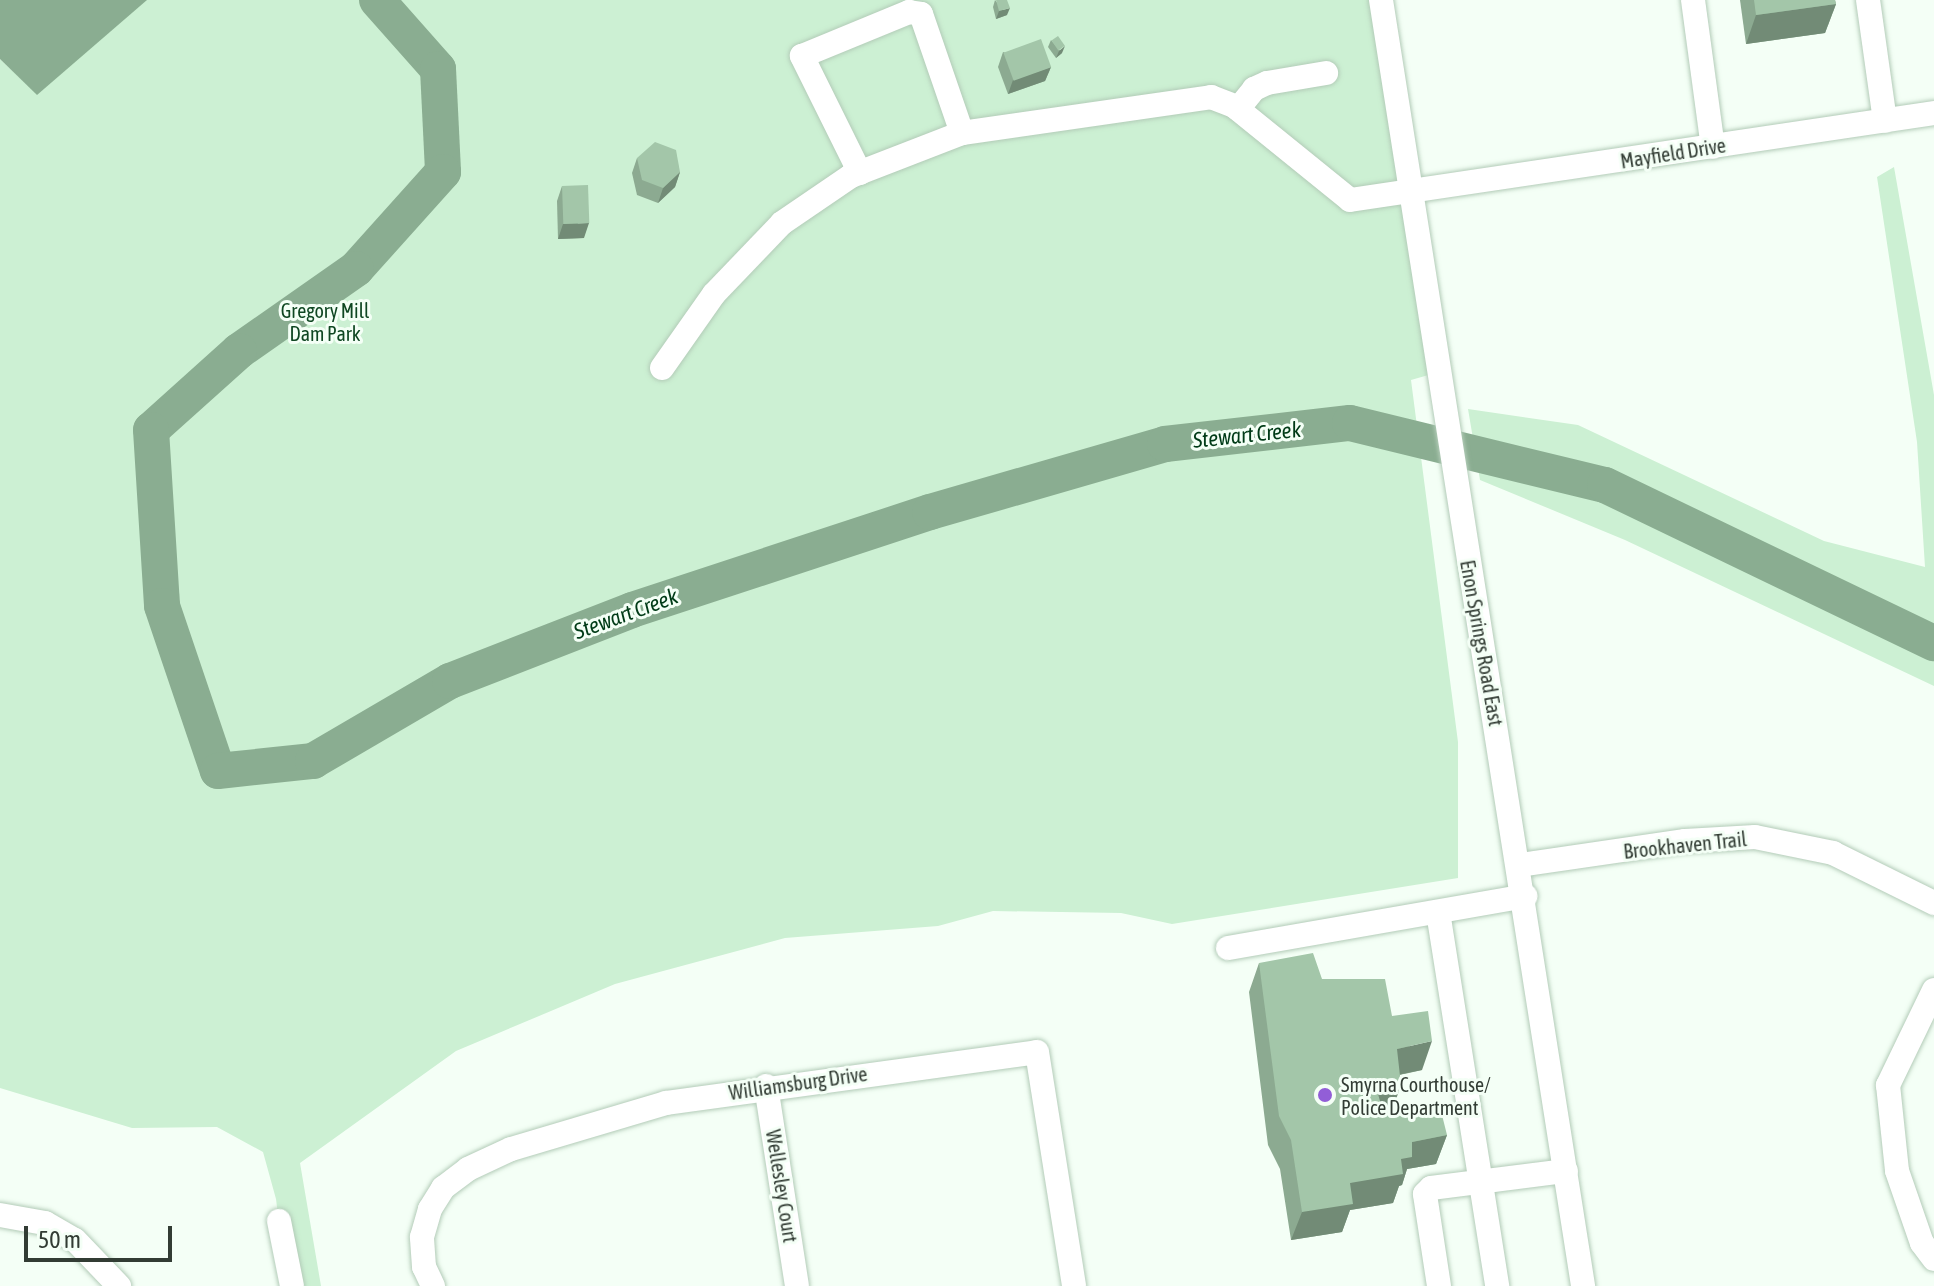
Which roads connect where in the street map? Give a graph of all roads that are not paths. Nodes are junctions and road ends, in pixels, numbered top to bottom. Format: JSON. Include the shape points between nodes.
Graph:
{"nodes":[{"id":1,"x":1381,"y":0,"type":"edge"},
{"id":2,"x":1693,"y":0,"type":"edge"},
{"id":3,"x":1868,"y":0,"type":"edge"},
{"id":4,"x":1326,"y":73,"type":"dead end"},
{"id":5,"x":1238,"y":109,"type":"junction"},
{"id":6,"x":1934,"y":113,"type":"edge"},
{"id":7,"x":1885,"y":121,"type":"junction"},
{"id":8,"x":962,"y":133,"type":"junction"},
{"id":9,"x":1713,"y":147,"type":"junction"},
{"id":10,"x":860,"y":173,"type":"junction"},
{"id":11,"x":1412,"y":193,"type":"junction"},
{"id":12,"x":662,"y":368,"type":"dead end"},
{"id":13,"x":1520,"y":865,"type":"junction"},
{"id":14,"x":1525,"y":896,"type":"junction"},
{"id":15,"x":1934,"y":903,"type":"edge"},
{"id":16,"x":1438,"y":912,"type":"junction"},
{"id":17,"x":1228,"y":948,"type":"dead end"},
{"id":18,"x":1934,"y":990,"type":"edge"},
{"id":19,"x":766,"y":1086,"type":"junction"},
{"id":20,"x":1566,"y":1171,"type":"junction"},
{"id":21,"x":1480,"y":1181,"type":"junction"},
{"id":22,"x":0,"y":1215,"type":"edge"},
{"id":23,"x":279,"y":1221,"type":"dead end"},
{"id":24,"x":1934,"y":1259,"type":"edge"},
{"id":25,"x":119,"y":1286,"type":"edge"},
{"id":26,"x":292,"y":1286,"type":"edge"},
{"id":27,"x":433,"y":1286,"type":"edge"},
{"id":28,"x":797,"y":1286,"type":"edge"},
{"id":29,"x":1074,"y":1286,"type":"edge"},
{"id":30,"x":1439,"y":1286,"type":"edge"},
{"id":31,"x":1497,"y":1286,"type":"edge"},
{"id":32,"x":1583,"y":1286,"type":"edge"}],
"edges":[{"from":1,"to":11,"type":"street","name":"Enon Springs Road East"},
{"from":2,"to":9,"type":"street"},
{"from":3,"to":7,"type":"street"},
{"from":4,"to":5,"type":"street","via":[[1267,83],[1254,89]]},
{"from":5,"to":8,"type":"street","via":[[1211,97]]},
{"from":5,"to":11,"type":"street","name":"Mayfield Drive","via":[[1350,200]]},
{"from":6,"to":7,"type":"street","name":"Mayfield Drive"},
{"from":7,"to":9,"type":"street","name":"Mayfield Drive"},
{"from":8,"to":10,"type":"street"},
{"from":8,"to":10,"type":"street","via":[[921,14],[909,12],[802,56]]},
{"from":9,"to":11,"type":"street","name":"Mayfield Drive"},
{"from":10,"to":12,"type":"street","via":[[782,223],[714,294]]},
{"from":11,"to":13,"type":"street","name":"Enon Springs Road East"},
{"from":13,"to":14,"type":"street","name":"Enon Springs Road East"},
{"from":13,"to":15,"type":"street","name":"Brookhaven Trail","via":[[1685,841],[1755,837],[1833,853]]},
{"from":14,"to":16,"type":"street"},
{"from":14,"to":20,"type":"street","name":"Enon Springs Road East"},
{"from":16,"to":17,"type":"street"},
{"from":16,"to":21,"type":"street"},
{"from":18,"to":24,"type":"street","via":[[1888,1085],[1897,1171],[1922,1243]]},
{"from":19,"to":27,"type":"street","name":"Williamsburg Drive","via":[[666,1103],[511,1149],[468,1169],[443,1188],[430,1209],[422,1237],[424,1267]]},
{"from":19,"to":28,"type":"street","name":"Wellesley Court"},
{"from":19,"to":29,"type":"street","name":"Williamsburg Drive","via":[[1037,1052]]},
{"from":20,"to":21,"type":"street"},
{"from":20,"to":32,"type":"street","name":"Enon Springs Road East"},
{"from":21,"to":30,"type":"street","via":[[1425,1194]]},
{"from":21,"to":31,"type":"street"},
{"from":22,"to":25,"type":"street","via":[[45,1223],[65,1234],[104,1265]]},
{"from":23,"to":26,"type":"street"}]}
